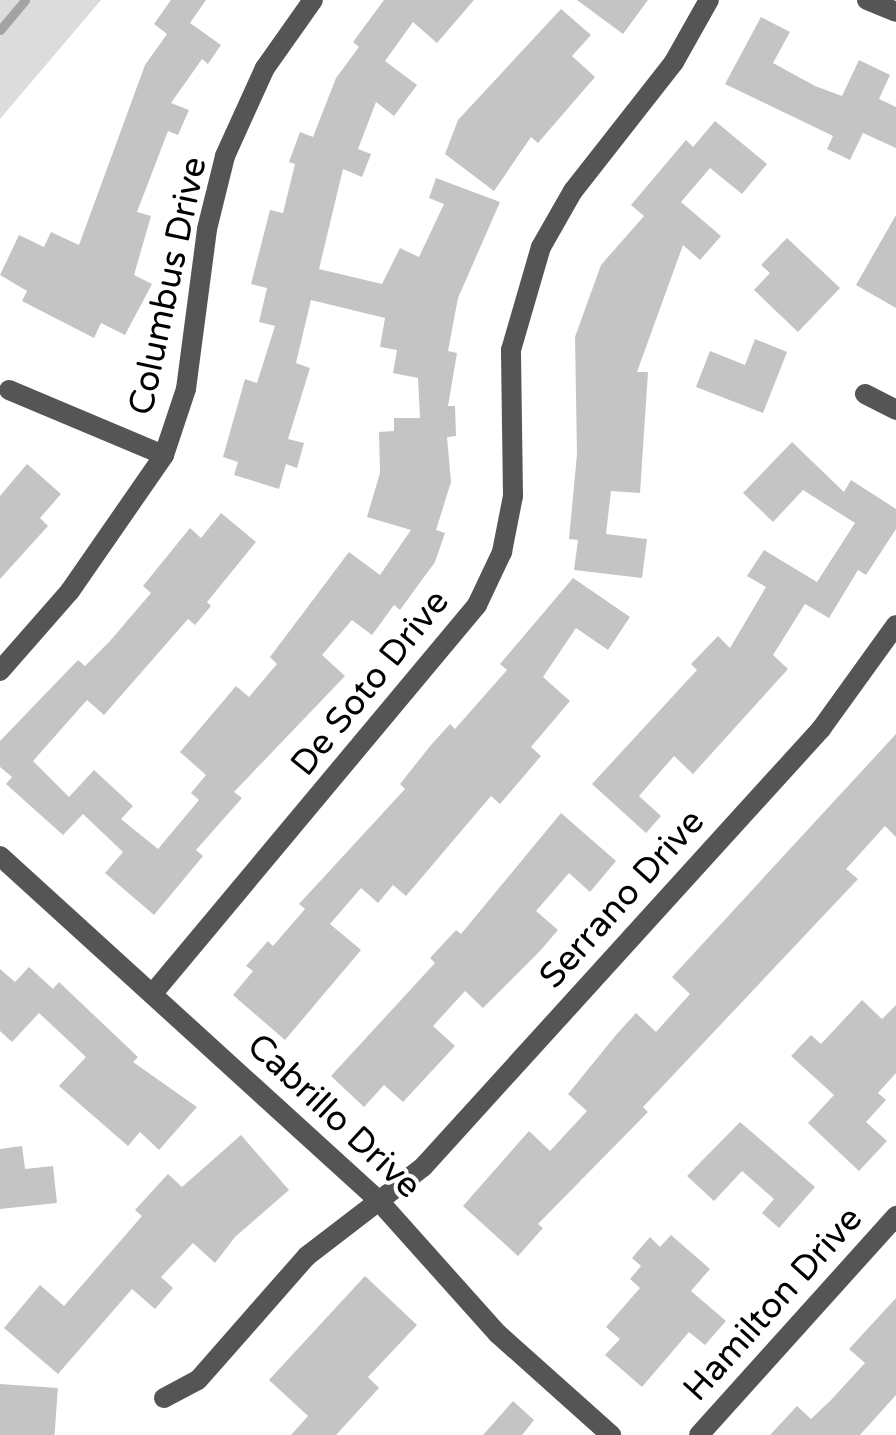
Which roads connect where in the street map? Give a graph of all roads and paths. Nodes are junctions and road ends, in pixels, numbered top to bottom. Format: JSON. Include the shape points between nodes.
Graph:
{"nodes":[{"id":1,"x":313,"y":0,"type":"edge"},
{"id":2,"x":708,"y":0,"type":"edge"},
{"id":3,"x":867,"y":0,"type":"edge"},
{"id":4,"x":896,"y":12,"type":"edge"},
{"id":5,"x":9,"y":390,"type":"dead end"},
{"id":6,"x":865,"y":394,"type":"dead end"},
{"id":7,"x":896,"y":410,"type":"edge"},
{"id":8,"x":164,"y":454,"type":"junction"},
{"id":9,"x":896,"y":625,"type":"edge"},
{"id":10,"x":0,"y":671,"type":"edge"},
{"id":11,"x":0,"y":856,"type":"edge"},
{"id":12,"x":154,"y":992,"type":"junction"},
{"id":13,"x":378,"y":1200,"type":"junction"},
{"id":14,"x":896,"y":1216,"type":"edge"},
{"id":15,"x":164,"y":1398,"type":"dead end"},
{"id":16,"x":611,"y":1435,"type":"edge"},
{"id":17,"x":699,"y":1435,"type":"edge"}],
"edges":[{"from":1,"to":8,"type":"street","name":"Columbus Drive","via":[[265,68],[226,156],[207,229],[186,389]]},
{"from":2,"to":12,"type":"street","name":"De Soto Drive","via":[[674,62],[573,192],[541,247],[511,350],[513,496],[502,552],[476,605]]},
{"from":3,"to":4,"type":"street"},
{"from":5,"to":8,"type":"street","via":[[53,414]]},
{"from":6,"to":7,"type":"street"},
{"from":8,"to":10,"type":"street","name":"Columbus Drive","via":[[70,591]]},
{"from":9,"to":13,"type":"street","name":"Serrano Drive","via":[[808,744],[422,1166]]},
{"from":11,"to":12,"type":"street","name":"Cabrillo Drive"},
{"from":12,"to":13,"type":"street","name":"Cabrillo Drive"},
{"from":13,"to":15,"type":"street","name":"Serrano Drive","via":[[307,1256],[198,1380]]},
{"from":13,"to":16,"type":"street","name":"Cabrillo Drive","via":[[498,1334]]},
{"from":14,"to":17,"type":"street","name":"Hamilton Drive"}]}
